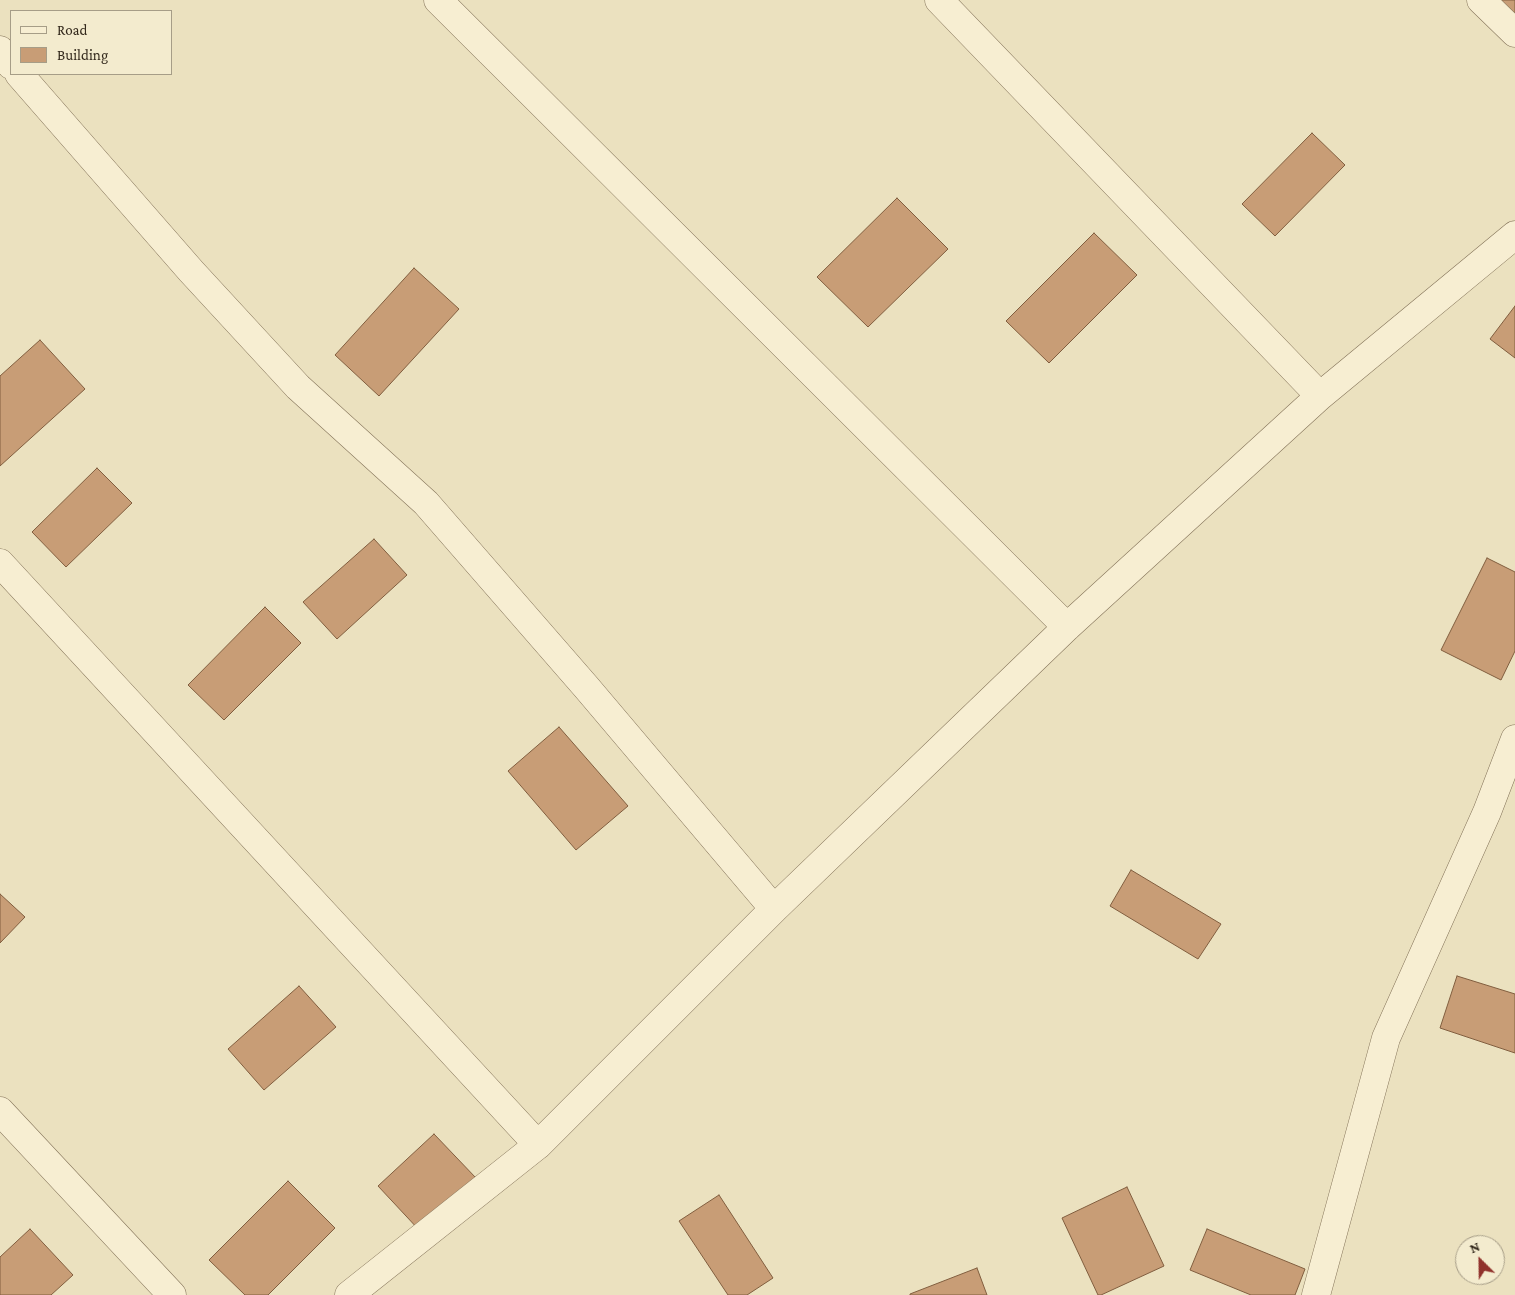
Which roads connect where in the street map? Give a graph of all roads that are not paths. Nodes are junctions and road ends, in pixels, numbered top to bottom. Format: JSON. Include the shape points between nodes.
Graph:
{"nodes":[{"id":1,"x":438,"y":0,"type":"edge"},
{"id":2,"x":939,"y":0,"type":"edge"},
{"id":3,"x":1481,"y":0,"type":"edge"},
{"id":4,"x":1515,"y":33,"type":"edge"},
{"id":5,"x":0,"y":50,"type":"edge"},
{"id":6,"x":10,"y":64,"type":"edge"},
{"id":7,"x":20,"y":75,"type":"edge"},
{"id":8,"x":1515,"y":235,"type":"edge"},
{"id":9,"x":1320,"y":396,"type":"junction"},
{"id":10,"x":0,"y":563,"type":"edge"},
{"id":11,"x":1067,"y":627,"type":"junction"},
{"id":12,"x":1515,"y":739,"type":"edge"},
{"id":13,"x":774,"y":909,"type":"junction"},
{"id":14,"x":0,"y":1111,"type":"edge"},
{"id":15,"x":538,"y":1145,"type":"junction"},
{"id":16,"x":172,"y":1295,"type":"edge"},
{"id":17,"x":349,"y":1295,"type":"edge"},
{"id":18,"x":1316,"y":1295,"type":"edge"}],
"edges":[{"from":1,"to":11,"type":"street"},
{"from":2,"to":9,"type":"street"},
{"from":3,"to":4,"type":"street"},
{"from":5,"to":6,"type":"street"},
{"from":7,"to":13,"type":"street","via":[[191,271],[298,387],[426,503]]},
{"from":8,"to":9,"type":"street"},
{"from":9,"to":11,"type":"street"},
{"from":10,"to":15,"type":"street"},
{"from":11,"to":13,"type":"street"},
{"from":12,"to":18,"type":"street","via":[[1487,812],[1386,1038]]},
{"from":13,"to":15,"type":"street"},
{"from":14,"to":16,"type":"street"},
{"from":15,"to":17,"type":"street"}]}
